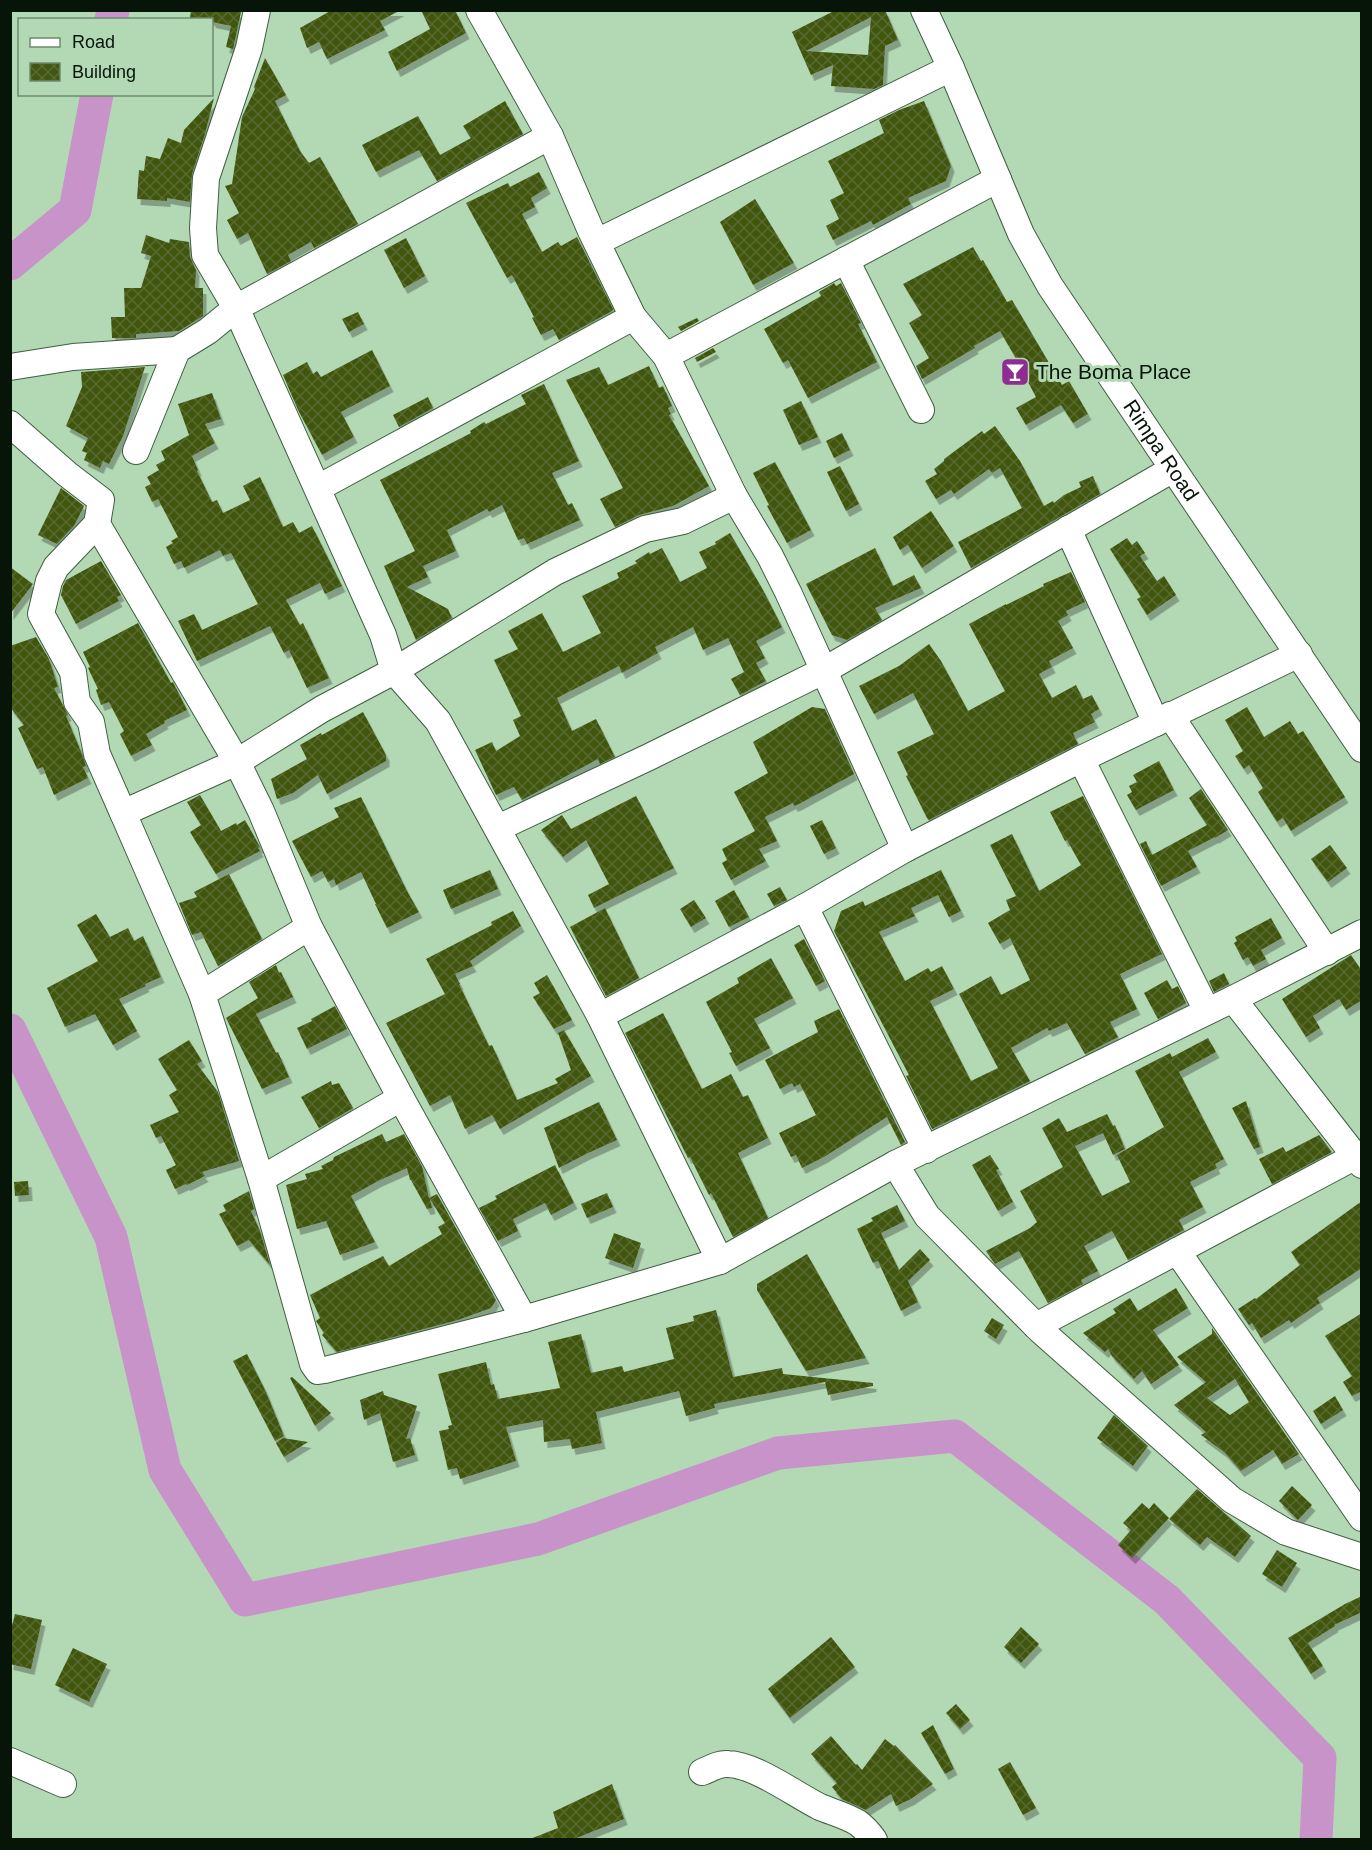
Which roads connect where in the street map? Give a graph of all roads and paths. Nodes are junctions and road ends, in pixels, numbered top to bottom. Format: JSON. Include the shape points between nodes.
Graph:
{"nodes":[{"id":1,"x":257,"y":10,"type":"edge"},
{"id":2,"x":479,"y":10,"type":"edge"},
{"id":3,"x":924,"y":10,"type":"edge"},
{"id":4,"x":951,"y":68,"type":"junction"},
{"id":5,"x":550,"y":136,"type":"junction"},
{"id":6,"x":998,"y":179,"type":"junction"},
{"id":7,"x":597,"y":242,"type":"junction"},
{"id":8,"x":846,"y":260,"type":"junction"},
{"id":9,"x":236,"y":308,"type":"junction"},
{"id":10,"x":633,"y":317,"type":"junction"},
{"id":11,"x":177,"y":350,"type":"junction"},
{"id":12,"x":666,"y":356,"type":"junction"},
{"id":13,"x":10,"y":367,"type":"edge"},
{"id":14,"x":921,"y":410,"type":"dead end"},
{"id":15,"x":10,"y":424,"type":"edge"},
{"id":16,"x":136,"y":451,"type":"dead end"},
{"id":17,"x":1173,"y":469,"type":"junction"},
{"id":18,"x":318,"y":488,"type":"junction"},
{"id":19,"x":734,"y":496,"type":"junction"},
{"id":20,"x":97,"y":524,"type":"junction"},
{"id":21,"x":1068,"y":529,"type":"junction"},
{"id":22,"x":1299,"y":654,"type":"junction"},
{"id":23,"x":394,"y":671,"type":"junction"},
{"id":24,"x":823,"y":671,"type":"junction"},
{"id":25,"x":1163,"y":719,"type":"junction"},
{"id":26,"x":1362,"y":749,"type":"edge"},
{"id":27,"x":1081,"y":759,"type":"junction"},
{"id":28,"x":237,"y":762,"type":"junction"},
{"id":29,"x":123,"y":813,"type":"junction"},
{"id":30,"x":498,"y":828,"type":"junction"},
{"id":31,"x":905,"y":849,"type":"junction"},
{"id":32,"x":805,"y":907,"type":"junction"},
{"id":33,"x":309,"y":927,"type":"junction"},
{"id":34,"x":1362,"y":933,"type":"edge"},
{"id":35,"x":1327,"y":952,"type":"junction"},
{"id":36,"x":202,"y":994,"type":"junction"},
{"id":37,"x":1233,"y":999,"type":"junction"},
{"id":38,"x":1207,"y":1011,"type":"junction"},
{"id":39,"x":600,"y":1016,"type":"junction"},
{"id":40,"x":401,"y":1098,"type":"junction"},
{"id":41,"x":926,"y":1150,"type":"junction"},
{"id":42,"x":1359,"y":1160,"type":"edge"},
{"id":43,"x":895,"y":1164,"type":"junction"},
{"id":44,"x":261,"y":1179,"type":"junction"},
{"id":45,"x":1176,"y":1251,"type":"junction"},
{"id":46,"x":720,"y":1260,"type":"junction"},
{"id":47,"x":524,"y":1319,"type":"junction"},
{"id":48,"x":1036,"y":1326,"type":"junction"},
{"id":49,"x":1362,"y":1518,"type":"edge"},
{"id":50,"x":1362,"y":1557,"type":"edge"},
{"id":51,"x":10,"y":1761,"type":"edge"},
{"id":52,"x":702,"y":1772,"type":"dead end"},
{"id":53,"x":63,"y":1784,"type":"dead end"},
{"id":54,"x":874,"y":1839,"type":"edge"}],
"edges":[{"from":1,"to":9,"type":"street","via":[[249,48],[206,178],[205,255]]},
{"from":2,"to":5,"type":"street"},
{"from":3,"to":4,"type":"street","name":"Rimpa Road"},
{"from":4,"to":6,"type":"street","name":"Rimpa Road"},
{"from":4,"to":7,"type":"street"},
{"from":5,"to":7,"type":"street"},
{"from":5,"to":9,"type":"street"},
{"from":6,"to":8,"type":"street"},
{"from":6,"to":17,"type":"street","name":"Rimpa Road","via":[[1021,234],[1050,286]]},
{"from":7,"to":10,"type":"street"},
{"from":8,"to":12,"type":"street"},
{"from":8,"to":14,"type":"street"},
{"from":9,"to":11,"type":"street"},
{"from":9,"to":18,"type":"street"},
{"from":10,"to":12,"type":"street"},
{"from":10,"to":18,"type":"street"},
{"from":11,"to":13,"type":"street","via":[[73,357]]},
{"from":11,"to":16,"type":"street"},
{"from":12,"to":19,"type":"street"},
{"from":15,"to":20,"type":"street","via":[[101,500]]},
{"from":17,"to":21,"type":"street"},
{"from":17,"to":22,"type":"street","name":"Rimpa Road"},
{"from":18,"to":23,"type":"street","via":[[383,635]]},
{"from":19,"to":23,"type":"street","via":[[683,521],[645,529],[555,572]]},
{"from":19,"to":24,"type":"street","via":[[770,556]]},
{"from":20,"to":28,"type":"street"},
{"from":20,"to":29,"type":"street","via":[[56,567],[41,614],[73,672],[77,702],[91,722],[98,754]]},
{"from":21,"to":24,"type":"street"},
{"from":21,"to":25,"type":"street"},
{"from":22,"to":25,"type":"street"},
{"from":22,"to":26,"type":"street","name":"Rimpa Road"},
{"from":23,"to":28,"type":"street","via":[[322,709]]},
{"from":23,"to":30,"type":"street","via":[[438,721]]},
{"from":24,"to":30,"type":"street"},
{"from":24,"to":31,"type":"street"},
{"from":25,"to":27,"type":"street"},
{"from":25,"to":35,"type":"street"},
{"from":27,"to":31,"type":"street"},
{"from":27,"to":38,"type":"street"},
{"from":28,"to":29,"type":"street"},
{"from":28,"to":33,"type":"street"},
{"from":29,"to":36,"type":"street"},
{"from":30,"to":39,"type":"street"},
{"from":31,"to":32,"type":"street"},
{"from":32,"to":39,"type":"street"},
{"from":32,"to":41,"type":"street"},
{"from":33,"to":36,"type":"street"},
{"from":33,"to":40,"type":"street"},
{"from":34,"to":35,"type":"street"},
{"from":35,"to":37,"type":"street"},
{"from":36,"to":44,"type":"street"},
{"from":37,"to":38,"type":"street"},
{"from":37,"to":42,"type":"street"},
{"from":38,"to":41,"type":"street"},
{"from":39,"to":46,"type":"street"},
{"from":40,"to":44,"type":"street"},
{"from":40,"to":47,"type":"street"},
{"from":41,"to":43,"type":"street"},
{"from":42,"to":45,"type":"street"},
{"from":43,"to":46,"type":"street"},
{"from":43,"to":48,"type":"street","via":[[927,1216]]},
{"from":44,"to":47,"type":"street","via":[[318,1371]]},
{"from":45,"to":48,"type":"street"},
{"from":45,"to":49,"type":"street"},
{"from":46,"to":47,"type":"street"},
{"from":48,"to":50,"type":"street","via":[[1232,1500],[1286,1532]]},
{"from":51,"to":53,"type":"street"},
{"from":52,"to":54,"type":"street","via":[[721,1764],[743,1767],[855,1821]]}]}
